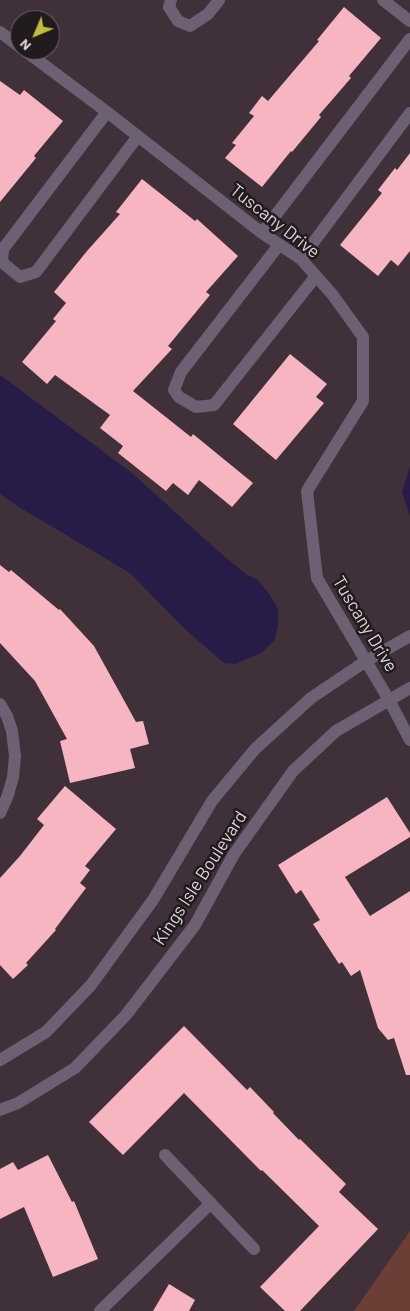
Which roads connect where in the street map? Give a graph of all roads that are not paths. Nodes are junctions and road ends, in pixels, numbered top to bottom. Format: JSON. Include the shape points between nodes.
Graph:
{"nodes":[{"id":1,"x":171,"y":0,"type":"edge"},
{"id":2,"x":219,"y":0,"type":"edge"},
{"id":3,"x":383,"y":0,"type":"edge"},
{"id":4,"x":410,"y":21,"type":"edge"},
{"id":5,"x":410,"y":39,"type":"edge"},
{"id":6,"x":37,"y":60,"type":"edge"},
{"id":7,"x":107,"y":112,"type":"junction"},
{"id":8,"x":410,"y":113,"type":"edge"},
{"id":9,"x":138,"y":136,"type":"junction"},
{"id":10,"x":262,"y":233,"type":"junction"},
{"id":11,"x":279,"y":245,"type":"junction"},
{"id":12,"x":301,"y":259,"type":"junction"},
{"id":13,"x":316,"y":276,"type":"junction"},
{"id":14,"x":410,"y":636,"type":"edge"},
{"id":15,"x":366,"y":661,"type":"junction"},
{"id":16,"x":410,"y":688,"type":"edge"},
{"id":17,"x":389,"y":700,"type":"junction"},
{"id":18,"x":0,"y":704,"type":"edge"},
{"id":19,"x":410,"y":740,"type":"edge"},
{"id":20,"x":0,"y":813,"type":"edge"},
{"id":21,"x":0,"y":1060,"type":"edge"},
{"id":22,"x":0,"y":1110,"type":"edge"},
{"id":23,"x":165,"y":1155,"type":"dead end"},
{"id":24,"x":211,"y":1203,"type":"junction"},
{"id":25,"x":254,"y":1249,"type":"dead end"},
{"id":26,"x":100,"y":1311,"type":"edge"}],
"edges":[{"from":1,"to":2,"type":"street","via":[[169,7],[178,21],[190,26],[208,14]]},
{"from":3,"to":4,"type":"street"},
{"from":5,"to":10,"type":"street"},
{"from":6,"to":7,"type":"street","name":"Tuscany Drive"},
{"from":7,"to":9,"type":"street","name":"Tuscany Drive"},
{"from":7,"to":9,"type":"street","via":[[3,249],[2,262],[20,277],[36,272]]},
{"from":8,"to":12,"type":"street"},
{"from":9,"to":10,"type":"street","name":"Tuscany Drive"},
{"from":10,"to":11,"type":"street","name":"Tuscany Drive"},
{"from":11,"to":12,"type":"street","name":"Tuscany Drive"},
{"from":11,"to":13,"type":"street","via":[[181,372],[174,390],[179,397],[196,408],[214,405]]},
{"from":12,"to":13,"type":"street","name":"Tuscany Drive"},
{"from":13,"to":15,"type":"street","name":"Tuscany Drive","via":[[363,337],[363,401],[307,491],[317,578]]},
{"from":14,"to":15,"type":"street","name":"Kings Isle Boulevard"},
{"from":15,"to":17,"type":"street","name":"Tuscany Drive"},
{"from":15,"to":21,"type":"street","name":"Kings Isle Boulevard","via":[[311,698],[255,749],[212,801],[153,900],[91,985],[46,1032]]},
{"from":16,"to":17,"type":"street","name":"Kings Isle Boulevard"},
{"from":17,"to":19,"type":"street","name":"Tuscany Drive"},
{"from":17,"to":22,"type":"street","name":"Kings Isle Boulevard","via":[[336,731],[293,771],[234,854],[195,925],[126,1015],[75,1068],[18,1103]]},
{"from":18,"to":20,"type":"street","via":[[12,731],[15,756],[13,777]]},
{"from":23,"to":24,"type":"street"},
{"from":24,"to":25,"type":"street"},
{"from":24,"to":26,"type":"street"}]}
